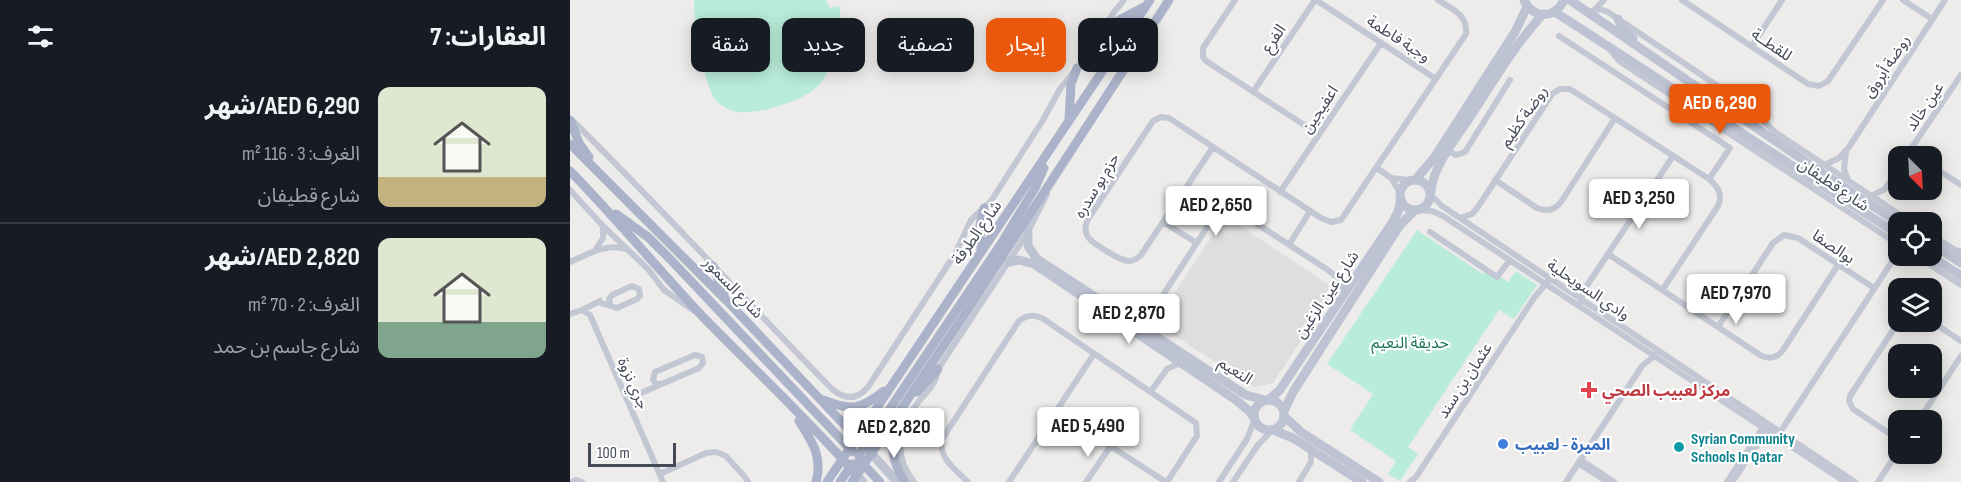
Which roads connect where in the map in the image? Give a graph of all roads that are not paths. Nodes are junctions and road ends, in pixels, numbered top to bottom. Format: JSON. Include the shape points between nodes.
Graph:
{"nodes":[{"id":1,"x":1124,"y":0,"type":"edge"},
{"id":2,"x":1169,"y":0,"type":"edge"},
{"id":3,"x":1235,"y":0,"type":"edge"},
{"id":4,"x":1315,"y":0,"type":"edge"},
{"id":5,"x":1438,"y":0,"type":"edge"},
{"id":6,"x":1564,"y":0,"type":"edge"},
{"id":7,"x":1570,"y":0,"type":"edge"},
{"id":8,"x":1605,"y":0,"type":"edge"},
{"id":9,"x":1682,"y":0,"type":"edge"},
{"id":10,"x":1782,"y":0,"type":"edge"},
{"id":11,"x":1883,"y":0,"type":"edge"},
{"id":12,"x":1903,"y":0,"type":"edge"},
{"id":13,"x":1945,"y":0,"type":"edge"},
{"id":14,"x":1149,"y":2,"type":"edge"},
{"id":15,"x":1526,"y":3,"type":"edge"},
{"id":16,"x":1604,"y":10,"type":"junction"},
{"id":17,"x":1590,"y":11,"type":"junction"},
{"id":18,"x":1555,"y":12,"type":"junction"},
{"id":19,"x":1542,"y":15,"type":"junction"},
{"id":20,"x":1111,"y":18,"type":"edge"},
{"id":21,"x":1122,"y":18,"type":"edge"},
{"id":22,"x":1618,"y":19,"type":"junction"},
{"id":23,"x":1932,"y":19,"type":"junction"},
{"id":24,"x":1559,"y":36,"type":"dead end"},
{"id":25,"x":1381,"y":43,"type":"junction"},
{"id":26,"x":1752,"y":46,"type":"junction"},
{"id":27,"x":1653,"y":58,"type":"junction"},
{"id":28,"x":1077,"y":68,"type":"joint"},
{"id":29,"x":1961,"y":75,"type":"edge"},
{"id":30,"x":1436,"y":79,"type":"junction"},
{"id":31,"x":1510,"y":80,"type":"dead end"},
{"id":32,"x":1959,"y":83,"type":"edge"},
{"id":33,"x":1253,"y":92,"type":"junction"},
{"id":34,"x":1737,"y":114,"type":"junction"},
{"id":35,"x":1759,"y":116,"type":"junction"},
{"id":36,"x":1615,"y":118,"type":"junction"},
{"id":37,"x":570,"y":119,"type":"edge"},
{"id":38,"x":1069,"y":119,"type":"junction"},
{"id":39,"x":1318,"y":134,"type":"junction"},
{"id":40,"x":570,"y":144,"type":"edge"},
{"id":41,"x":1914,"y":146,"type":"edge"},
{"id":42,"x":1213,"y":147,"type":"junction"},
{"id":43,"x":1849,"y":147,"type":"junction"},
{"id":44,"x":1448,"y":151,"type":"junction"},
{"id":45,"x":1049,"y":154,"type":"junction"},
{"id":46,"x":1673,"y":156,"type":"junction"},
{"id":47,"x":1820,"y":166,"type":"junction"},
{"id":48,"x":1377,"y":168,"type":"junction"},
{"id":49,"x":595,"y":169,"type":"junction"},
{"id":50,"x":570,"y":171,"type":"edge"},
{"id":51,"x":1942,"y":173,"type":"edge"},
{"id":52,"x":1391,"y":178,"type":"junction"},
{"id":53,"x":1708,"y":179,"type":"junction"},
{"id":54,"x":1413,"y":180,"type":"junction"},
{"id":55,"x":1495,"y":180,"type":"junction"},
{"id":56,"x":1849,"y":181,"type":"junction"},
{"id":57,"x":1051,"y":183,"type":"junction"},
{"id":58,"x":1888,"y":184,"type":"edge"},
{"id":59,"x":1961,"y":185,"type":"edge"},
{"id":60,"x":1885,"y":189,"type":"junction"},
{"id":61,"x":570,"y":190,"type":"edge"},
{"id":62,"x":1280,"y":192,"type":"junction"},
{"id":63,"x":1431,"y":193,"type":"junction"},
{"id":64,"x":1400,"y":196,"type":"junction"},
{"id":65,"x":1871,"y":196,"type":"junction"},
{"id":66,"x":1886,"y":205,"type":"junction"},
{"id":67,"x":1478,"y":207,"type":"junction"},
{"id":68,"x":984,"y":208,"type":"junction"},
{"id":69,"x":608,"y":210,"type":"junction"},
{"id":70,"x":1417,"y":210,"type":"junction"},
{"id":71,"x":1310,"y":211,"type":"junction"},
{"id":72,"x":1896,"y":212,"type":"edge"},
{"id":73,"x":1888,"y":215,"type":"edge"},
{"id":74,"x":1460,"y":218,"type":"junction"},
{"id":75,"x":1163,"y":222,"type":"junction"},
{"id":76,"x":603,"y":226,"type":"junction"},
{"id":77,"x":1477,"y":229,"type":"junction"},
{"id":78,"x":1028,"y":232,"type":"junction"},
{"id":79,"x":1430,"y":232,"type":"dead end"},
{"id":80,"x":1888,"y":234,"type":"edge"},
{"id":81,"x":1942,"y":242,"type":"edge"},
{"id":82,"x":1197,"y":243,"type":"junction"},
{"id":83,"x":1289,"y":244,"type":"junction"},
{"id":84,"x":981,"y":250,"type":"junction"},
{"id":85,"x":630,"y":251,"type":"junction"},
{"id":86,"x":1942,"y":251,"type":"edge"},
{"id":87,"x":594,"y":252,"type":"junction"},
{"id":88,"x":1960,"y":253,"type":"edge"},
{"id":89,"x":1608,"y":254,"type":"junction"},
{"id":90,"x":1510,"y":260,"type":"junction"},
{"id":91,"x":570,"y":262,"type":"edge"},
{"id":92,"x":1009,"y":262,"type":"junction"},
{"id":93,"x":1961,"y":263,"type":"edge"},
{"id":94,"x":1942,"y":264,"type":"edge"},
{"id":95,"x":1838,"y":265,"type":"junction"},
{"id":96,"x":713,"y":266,"type":"junction"},
{"id":97,"x":1889,"y":266,"type":"edge"},
{"id":98,"x":1932,"y":266,"type":"edge"},
{"id":99,"x":1961,"y":276,"type":"edge"},
{"id":100,"x":1545,"y":280,"type":"junction"},
{"id":101,"x":1961,"y":285,"type":"edge"},
{"id":102,"x":1874,"y":288,"type":"junction"},
{"id":103,"x":1663,"y":290,"type":"junction"},
{"id":104,"x":1345,"y":292,"type":"junction"},
{"id":105,"x":612,"y":294,"type":"junction"},
{"id":106,"x":726,"y":300,"type":"junction"},
{"id":107,"x":1577,"y":301,"type":"junction"},
{"id":108,"x":598,"y":302,"type":"junction"},
{"id":109,"x":610,"y":304,"type":"junction"},
{"id":110,"x":582,"y":310,"type":"junction"},
{"id":111,"x":570,"y":314,"type":"edge"},
{"id":112,"x":703,"y":316,"type":"junction"},
{"id":113,"x":1718,"y":327,"type":"junction"},
{"id":114,"x":1942,"y":328,"type":"edge"},
{"id":115,"x":1149,"y":330,"type":"junction"},
{"id":116,"x":1892,"y":332,"type":"edge"},
{"id":117,"x":1961,"y":341,"type":"edge"},
{"id":118,"x":1094,"y":354,"type":"junction"},
{"id":119,"x":1167,"y":354,"type":"junction"},
{"id":120,"x":1657,"y":354,"type":"junction"},
{"id":121,"x":1961,"y":356,"type":"edge"},
{"id":122,"x":1180,"y":363,"type":"junction"},
{"id":123,"x":938,"y":369,"type":"junction"},
{"id":124,"x":1167,"y":369,"type":"junction"},
{"id":125,"x":652,"y":378,"type":"junction"},
{"id":126,"x":662,"y":384,"type":"junction"},
{"id":127,"x":888,"y":388,"type":"junction"},
{"id":128,"x":645,"y":390,"type":"junction"},
{"id":129,"x":1151,"y":391,"type":"junction"},
{"id":130,"x":851,"y":398,"type":"joint"},
{"id":131,"x":627,"y":399,"type":"junction"},
{"id":132,"x":819,"y":399,"type":"junction"},
{"id":133,"x":908,"y":400,"type":"junction"},
{"id":134,"x":1267,"y":400,"type":"junction"},
{"id":135,"x":795,"y":410,"type":"junction"},
{"id":136,"x":1926,"y":410,"type":"edge"},
{"id":137,"x":1056,"y":411,"type":"junction"},
{"id":138,"x":1284,"y":414,"type":"junction"},
{"id":139,"x":1254,"y":419,"type":"junction"},
{"id":140,"x":893,"y":421,"type":"junction"},
{"id":141,"x":1767,"y":427,"type":"junction"},
{"id":142,"x":1272,"y":430,"type":"junction"},
{"id":143,"x":1888,"y":433,"type":"edge"},
{"id":144,"x":1779,"y":435,"type":"junction"},
{"id":145,"x":856,"y":439,"type":"junction"},
{"id":146,"x":1110,"y":447,"type":"junction"},
{"id":147,"x":1311,"y":450,"type":"junction"},
{"id":148,"x":1323,"y":458,"type":"junction"},
{"id":149,"x":842,"y":459,"type":"junction"},
{"id":150,"x":858,"y":462,"type":"edge"},
{"id":151,"x":1311,"y":462,"type":"junction"},
{"id":152,"x":1580,"y":462,"type":"junction"},
{"id":153,"x":1890,"y":464,"type":"edge"},
{"id":154,"x":660,"y":474,"type":"junction"},
{"id":155,"x":1416,"y":479,"type":"edge"},
{"id":156,"x":571,"y":482,"type":"edge"},
{"id":157,"x":582,"y":482,"type":"edge"},
{"id":158,"x":663,"y":482,"type":"edge"},
{"id":159,"x":747,"y":482,"type":"edge"},
{"id":160,"x":816,"y":482,"type":"edge"},
{"id":161,"x":827,"y":482,"type":"edge"},
{"id":162,"x":840,"y":482,"type":"edge"},
{"id":163,"x":880,"y":482,"type":"edge"},
{"id":164,"x":897,"y":482,"type":"edge"},
{"id":165,"x":906,"y":482,"type":"edge"},
{"id":166,"x":914,"y":482,"type":"edge"},
{"id":167,"x":968,"y":482,"type":"edge"},
{"id":168,"x":1009,"y":482,"type":"edge"},
{"id":169,"x":1086,"y":482,"type":"edge"},
{"id":170,"x":1166,"y":482,"type":"edge"},
{"id":171,"x":1219,"y":482,"type":"edge"},
{"id":172,"x":1233,"y":482,"type":"edge"},
{"id":173,"x":1299,"y":482,"type":"edge"},
{"id":174,"x":1362,"y":482,"type":"edge"},
{"id":175,"x":1379,"y":482,"type":"edge"},
{"id":176,"x":1410,"y":482,"type":"edge"},
{"id":177,"x":1566,"y":482,"type":"edge"},
{"id":178,"x":1607,"y":482,"type":"edge"},
{"id":179,"x":1614,"y":482,"type":"edge"},
{"id":180,"x":1727,"y":482,"type":"edge"},
{"id":181,"x":1732,"y":482,"type":"edge"},
{"id":182,"x":1845,"y":482,"type":"edge"},
{"id":183,"x":1855,"y":482,"type":"edge"},
{"id":184,"x":1878,"y":482,"type":"edge"}],
"edges":[{"from":1,"to":20,"type":"street","name":"شارع الطرفة"},
{"from":2,"to":57,"type":"main road","name":"شارع الطرفة"},
{"from":3,"to":33,"type":"street","via":[[1203,48],[1203,57]]},
{"from":4,"to":25,"type":"street","name":"وجبة فاطمة"},
{"from":4,"to":33,"type":"street","name":"الفرع"},
{"from":5,"to":30,"type":"street","name":"حزم بو سدره","via":[[1460,14],[1466,34]]},
{"from":6,"to":18,"type":"street"},
{"from":7,"to":17,"type":"street","name":"شارع قطيفان"},
{"from":8,"to":16,"type":"street"},
{"from":8,"to":17,"type":"street"},
{"from":9,"to":26,"type":"street","name":"للقطــة"},
{"from":10,"to":26,"type":"street"},
{"from":11,"to":26,"type":"street","name":"للقطــة","via":[[1822,85],[1808,84]]},
{"from":12,"to":23,"type":"street"},
{"from":13,"to":23,"type":"street","name":"روضة أبروق"},
{"from":14,"to":21,"type":"main road"},
{"from":14,"to":38,"type":"main road","name":"شارع الطرفة"},
{"from":15,"to":19,"type":"street"},
{"from":15,"to":54,"type":"street","via":[[1515,32],[1434,158]]},
{"from":16,"to":17,"type":"street"},
{"from":16,"to":22,"type":"street","name":"شارع قطيفان"},
{"from":17,"to":27,"type":"street","name":"شارع قطيفان"},
{"from":18,"to":19,"type":"street"},
{"from":18,"to":80,"type":"street","name":"شارع قطيفان"},
{"from":19,"to":44,"type":"street","via":[[1514,50]]},
{"from":22,"to":27,"type":"street","via":[[1624,31],[1649,49]]},
{"from":22,"to":35,"type":"street","name":"شارع قطيفان"},
{"from":23,"to":43,"type":"street","name":"روضة أبروق"},
{"from":24,"to":53,"type":"street","via":[[1730,148]]},
{"from":25,"to":30,"type":"street","name":"وجبة فاطمة"},
{"from":25,"to":39,"type":"street","name":"اعفيجين"},
{"from":27,"to":34,"type":"street","name":"شارع قطيفان"},
{"from":28,"to":38,"type":"main road","via":[[1071,84]]},
{"from":28,"to":68,"type":"street","name":"شارع الطرفة"},
{"from":29,"to":32,"type":"street","name":"عين خالد"},
{"from":30,"to":48,"type":"street","name":"حزم بو سدره"},
{"from":31,"to":44,"type":"street","via":[[1465,152]]},
{"from":32,"to":41,"type":"street","name":"عين خالد"},
{"from":33,"to":39,"type":"street"},
{"from":34,"to":35,"type":"street"},
{"from":34,"to":47,"type":"street","name":"شارع قطيفان"},
{"from":35,"to":47,"type":"street","name":"شارع قطيفان"},
{"from":36,"to":46,"type":"street","name":"روضة كظيم"},
{"from":36,"to":55,"type":"street","name":"روضة كظيم","via":[[1570,89],[1556,91]]},
{"from":36,"to":55,"type":"street","via":[[1554,208],[1537,208]]},
{"from":37,"to":49,"type":"main road"},
{"from":37,"to":96,"type":"street","name":"شارع السمور"},
{"from":38,"to":45,"type":"main road","name":"شارع الطرفة"},
{"from":39,"to":62,"type":"street","name":"اعفيجين"},
{"from":40,"to":49,"type":"main road","name":"شارع السمور"},
{"from":42,"to":62,"type":"street","name":"حزم بو سدره"},
{"from":42,"to":75,"type":"street","name":"حزم بو سدره"},
{"from":42,"to":75,"type":"street","name":"حزم بو سدره","via":[[1169,118],[1157,118],[1085,227],[1090,240],[1128,261],[1142,255]]},
{"from":43,"to":47,"type":"street","name":"روضة أبروق","via":[[1839,158]]},
{"from":43,"to":56,"type":"street","name":"روضة أبروق","via":[[1843,163]]},
{"from":44,"to":63,"type":"street","via":[[1435,174]]},
{"from":45,"to":84,"type":"main road","name":"شارع الطرفة"},
{"from":45,"to":150,"type":"main road","via":[[1035,188],[1001,244]]},
{"from":46,"to":53,"type":"street","name":"روضة كظيم"},
{"from":46,"to":89,"type":"street"},
{"from":47,"to":56,"type":"street","name":"شارع قطيفان"},
{"from":47,"to":73,"type":"street","name":"شارع قطيفان"},
{"from":48,"to":52,"type":"street"},
{"from":48,"to":71,"type":"street","name":"حزم بو سدره","via":[[1341,220],[1330,222]]},
{"from":49,"to":106,"type":"main road","name":"شارع السمور"},
{"from":50,"to":69,"type":"main road"},
{"from":51,"to":59,"type":"street"},
{"from":52,"to":54,"type":"street"},
{"from":52,"to":64,"type":"street"},
{"from":53,"to":103,"type":"street","via":[[1719,190],[1720,202]]},
{"from":54,"to":63,"type":"street","via":[[1424,182]]},
{"from":54,"to":64,"type":"street","via":[[1403,185]]},
{"from":55,"to":67,"type":"street","name":"روضة كظيم"},
{"from":56,"to":65,"type":"street","name":"شارع قطيفان"},
{"from":57,"to":78,"type":"street","name":"شارع الطرفة"},
{"from":57,"to":133,"type":"main road","name":"شارع الطرفة"},
{"from":58,"to":60,"type":"street"},
{"from":60,"to":65,"type":"street"},
{"from":60,"to":66,"type":"street"},
{"from":61,"to":76,"type":"street"},
{"from":62,"to":71,"type":"street","name":"حزم بو سدره"},
{"from":63,"to":70,"type":"street","via":[[1429,202]]},
{"from":63,"to":74,"type":"street","name":"وادي السويحلية","via":[[1442,207]]},
{"from":64,"to":70,"type":"street","via":[[1407,208]]},
{"from":64,"to":104,"type":"street","name":"شارع عين الزغين","via":[[1394,220]]},
{"from":65,"to":66,"type":"street","name":"شارع قطيفان"},
{"from":66,"to":72,"type":"street","name":"شارع قطيفان"},
{"from":67,"to":74,"type":"street","name":"روضة كظيم"},
{"from":67,"to":77,"type":"street","name":"روضة كظيم","via":[[1474,220]]},
{"from":68,"to":84,"type":"main road"},
{"from":68,"to":130,"type":"street","name":"شارع الطرفة","via":[[971,220],[955,254],[868,387]]},
{"from":69,"to":112,"type":"main road"},
{"from":69,"to":150,"type":"main road","via":[[655,244]]},
{"from":70,"to":90,"type":"street","name":"وادي السويحلية","via":[[1443,216]]},
{"from":70,"to":138,"type":"street","name":"شارع عين الزغين","via":[[1400,225],[1299,382]]},
{"from":71,"to":83,"type":"street"},
{"from":74,"to":77,"type":"street","name":"وادي السويحلية"},
{"from":75,"to":82,"type":"street"},
{"from":76,"to":85,"type":"street"},
{"from":76,"to":87,"type":"street","via":[[603,238]]},
{"from":77,"to":100,"type":"street","name":"وادي السويحلية"},
{"from":78,"to":92,"type":"street","name":"شارع الطرفة"},
{"from":78,"to":115,"type":"street","name":"النعيم","via":[[1028,246],[1037,259]]},
{"from":79,"to":90,"type":"street","via":[[1497,277]]},
{"from":81,"to":88,"type":"street"},
{"from":82,"to":83,"type":"street","via":[[1217,213],[1230,208]]},
{"from":82,"to":115,"type":"street","via":[[1149,318]]},
{"from":83,"to":104,"type":"street","via":[[1336,276]]},
{"from":84,"to":127,"type":"main road","name":"شارع الطرفة"},
{"from":85,"to":87,"type":"street","via":[[614,246]]},
{"from":85,"to":112,"type":"street","via":[[668,294]]},
{"from":86,"to":93,"type":"street"},
{"from":87,"to":91,"type":"street"},
{"from":89,"to":103,"type":"street"},
{"from":89,"to":107,"type":"street"},
{"from":90,"to":100,"type":"street","name":"وادي السويحلية"},
{"from":92,"to":119,"type":"street","name":"النعيم","via":[[1034,264]]},
{"from":92,"to":123,"type":"street","name":"شارع الطرفة"},
{"from":94,"to":99,"type":"street"},
{"from":95,"to":102,"type":"street","name":"بوالصفا"},
{"from":95,"to":113,"type":"street","name":"بوالصفا","via":[[1794,235],[1780,236]]},
{"from":95,"to":113,"type":"street","via":[[1784,351],[1775,357],[1760,355]]},
{"from":96,"to":106,"type":"main road"},
{"from":96,"to":130,"type":"street","name":"شارع السمور","via":[[832,389]]},
{"from":97,"to":102,"type":"street"},
{"from":98,"to":101,"type":"street"},
{"from":100,"to":107,"type":"street","name":"وادي السويحلية"},
{"from":100,"to":155,"type":"street","name":"عثمان بن سند"},
{"from":102,"to":144,"type":"street"},
{"from":103,"to":113,"type":"street"},
{"from":104,"to":134,"type":"street","name":"شارع عين الزغين","via":[[1279,391]]},
{"from":105,"to":108,"type":"street"},
{"from":105,"to":109,"type":"street"},
{"from":105,"to":109,"type":"street","via":[[632,286],[640,291],[639,298],[627,304],[617,308]]},
{"from":106,"to":132,"type":"main road","name":"شارع السمور"},
{"from":107,"to":120,"type":"street","name":"وادي السويحلية"},
{"from":108,"to":109,"type":"street"},
{"from":108,"to":110,"type":"street"},
{"from":110,"to":111,"type":"street"},
{"from":110,"to":131,"type":"street","name":"جري نزوة","via":[[590,315]]},
{"from":112,"to":135,"type":"main road"},
{"from":114,"to":117,"type":"street"},
{"from":115,"to":134,"type":"street","name":"النعيم","via":[[1246,395]]},
{"from":116,"to":143,"type":"street","via":[[1849,401],[1853,409]]},
{"from":118,"to":129,"type":"street"},
{"from":118,"to":137,"type":"street"},
{"from":118,"to":167,"type":"street","via":[[1039,316],[1021,319],[942,439],[943,455]]},
{"from":119,"to":122,"type":"street","name":"النعيم"},
{"from":119,"to":124,"type":"street"},
{"from":120,"to":141,"type":"street","name":"وادي السويحلية"},
{"from":120,"to":152,"type":"street","via":[[1642,366]]},
{"from":121,"to":136,"type":"street"},
{"from":122,"to":124,"type":"street"},
{"from":122,"to":139,"type":"street","name":"النعيم","via":[[1239,403]]},
{"from":123,"to":133,"type":"main road"},
{"from":123,"to":166,"type":"street","name":"شارع الطرفة","via":[[936,381],[912,410],[900,437],[905,468]]},
{"from":124,"to":129,"type":"street"},
{"from":125,"to":126,"type":"street","via":[[656,384]]},
{"from":125,"to":126,"type":"street","via":[[655,372],[693,356],[703,359],[701,367]]},
{"from":125,"to":128,"type":"street"},
{"from":126,"to":128,"type":"street"},
{"from":127,"to":132,"type":"main road","via":[[850,409]]},
{"from":127,"to":145,"type":"main road","name":"شارع الطرفة"},
{"from":128,"to":131,"type":"street"},
{"from":129,"to":170,"type":"street","via":[[1193,419],[1197,427],[1195,440]]},
{"from":131,"to":154,"type":"street","name":"جري نزوة"},
{"from":132,"to":145,"type":"main road","name":"شارع السمور"},
{"from":133,"to":140,"type":"main road","name":"شارع الطرفة"},
{"from":134,"to":138,"type":"street","via":[[1276,401]]},
{"from":134,"to":139,"type":"street","via":[[1256,407]]},
{"from":135,"to":149,"type":"main road"},
{"from":135,"to":160,"type":"main road","via":[[816,450]]},
{"from":137,"to":146,"type":"street"},
{"from":137,"to":168,"type":"street"},
{"from":138,"to":142,"type":"street","via":[[1281,425]]},
{"from":138,"to":175,"type":"street","via":[[1301,432]]},
{"from":139,"to":142,"type":"street","via":[[1263,429]]},
{"from":139,"to":171,"type":"street","via":[[1247,439]]},
{"from":140,"to":150,"type":"main road","name":"شارع الطرفة"},
{"from":140,"to":165,"type":"main road","via":[[893,456]]},
{"from":141,"to":144,"type":"street","name":"وادي السويحلية"},
{"from":141,"to":180,"type":"street"},
{"from":141,"to":181,"type":"street"},
{"from":142,"to":147,"type":"street"},
{"from":142,"to":172,"type":"street"},
{"from":144,"to":182,"type":"street","name":"وادي السويحلية"},
{"from":144,"to":183,"type":"street","name":"وادي السويحلية"},
{"from":145,"to":150,"type":"main road","name":"شارع الطرفة"},
{"from":146,"to":169,"type":"street"},
{"from":146,"to":170,"type":"street"},
{"from":147,"to":148,"type":"street"},
{"from":147,"to":151,"type":"street"},
{"from":148,"to":151,"type":"street"},
{"from":148,"to":174,"type":"street"},
{"from":149,"to":150,"type":"main road","name":"شارع الطرفة"},
{"from":149,"to":161,"type":"main road","name":"شارع الطرفة"},
{"from":150,"to":162,"type":"main road"},
{"from":150,"to":163,"type":"main road"},
{"from":150,"to":164,"type":"street"},
{"from":151,"to":173,"type":"street"},
{"from":152,"to":177,"type":"street"},
{"from":152,"to":178,"type":"street"},
{"from":152,"to":179,"type":"street"},
{"from":153,"to":184,"type":"street"},
{"from":154,"to":158,"type":"street","name":"جري نزوة"},
{"from":154,"to":159,"type":"street","via":[[713,452],[726,456]]},
{"from":155,"to":176,"type":"street","name":"عثمان بن سند"},
{"from":156,"to":157,"type":"street"}]}
